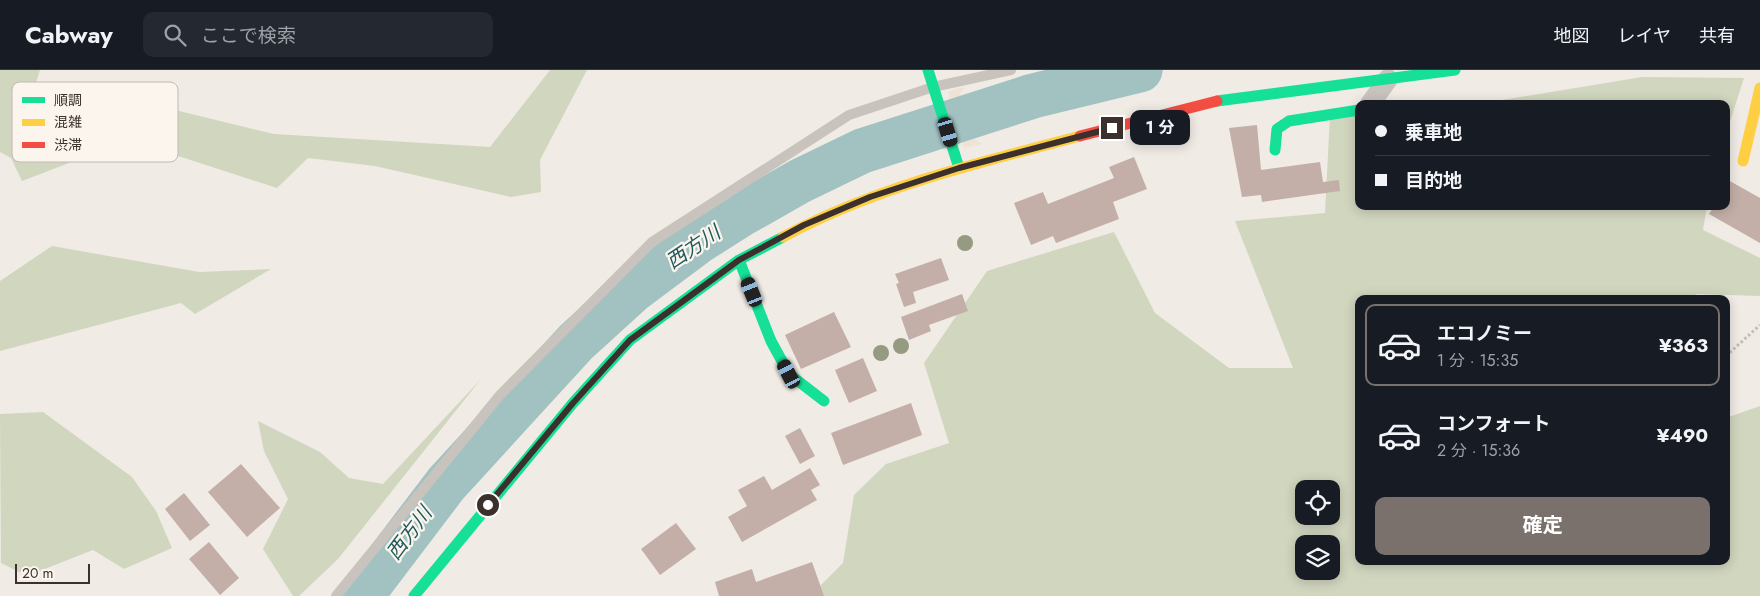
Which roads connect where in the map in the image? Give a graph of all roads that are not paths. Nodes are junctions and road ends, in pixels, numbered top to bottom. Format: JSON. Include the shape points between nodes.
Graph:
{"nodes":[{"id":1,"x":928,"y":70,"type":"edge"},
{"id":2,"x":1011,"y":70,"type":"edge"},
{"id":3,"x":1455,"y":70,"type":"edge"},
{"id":4,"x":1388,"y":79,"type":"junction"},
{"id":5,"x":1760,"y":88,"type":"edge"},
{"id":6,"x":935,"y":91,"type":"junction"},
{"id":7,"x":1373,"y":100,"type":"edge"},
{"id":8,"x":1355,"y":111,"type":"edge"},
{"id":9,"x":1275,"y":150,"type":"dead end"},
{"id":10,"x":1743,"y":161,"type":"dead end"},
{"id":11,"x":959,"y":168,"type":"junction"},
{"id":12,"x":739,"y":260,"type":"junction"},
{"id":13,"x":824,"y":401,"type":"dead end"},
{"id":14,"x":336,"y":596,"type":"edge"},
{"id":15,"x":414,"y":596,"type":"edge"}],
"edges":[{"from":1,"to":6,"type":"street"},
{"from":2,"to":6,"type":"lane"},
{"from":3,"to":4,"type":"street"},
{"from":4,"to":7,"type":"street"},
{"from":4,"to":11,"type":"street","via":[[1208,102]]},
{"from":5,"to":10,"type":"street"},
{"from":6,"to":11,"type":"street"},
{"from":6,"to":14,"type":"lane","via":[[849,115],[652,242],[500,395]]},
{"from":8,"to":9,"type":"street","via":[[1289,120],[1277,129]]},
{"from":11,"to":12,"type":"street","via":[[870,197],[804,225]]},
{"from":12,"to":13,"type":"street","via":[[789,374]]},
{"from":12,"to":15,"type":"street","via":[[630,340],[573,403]]}]}
